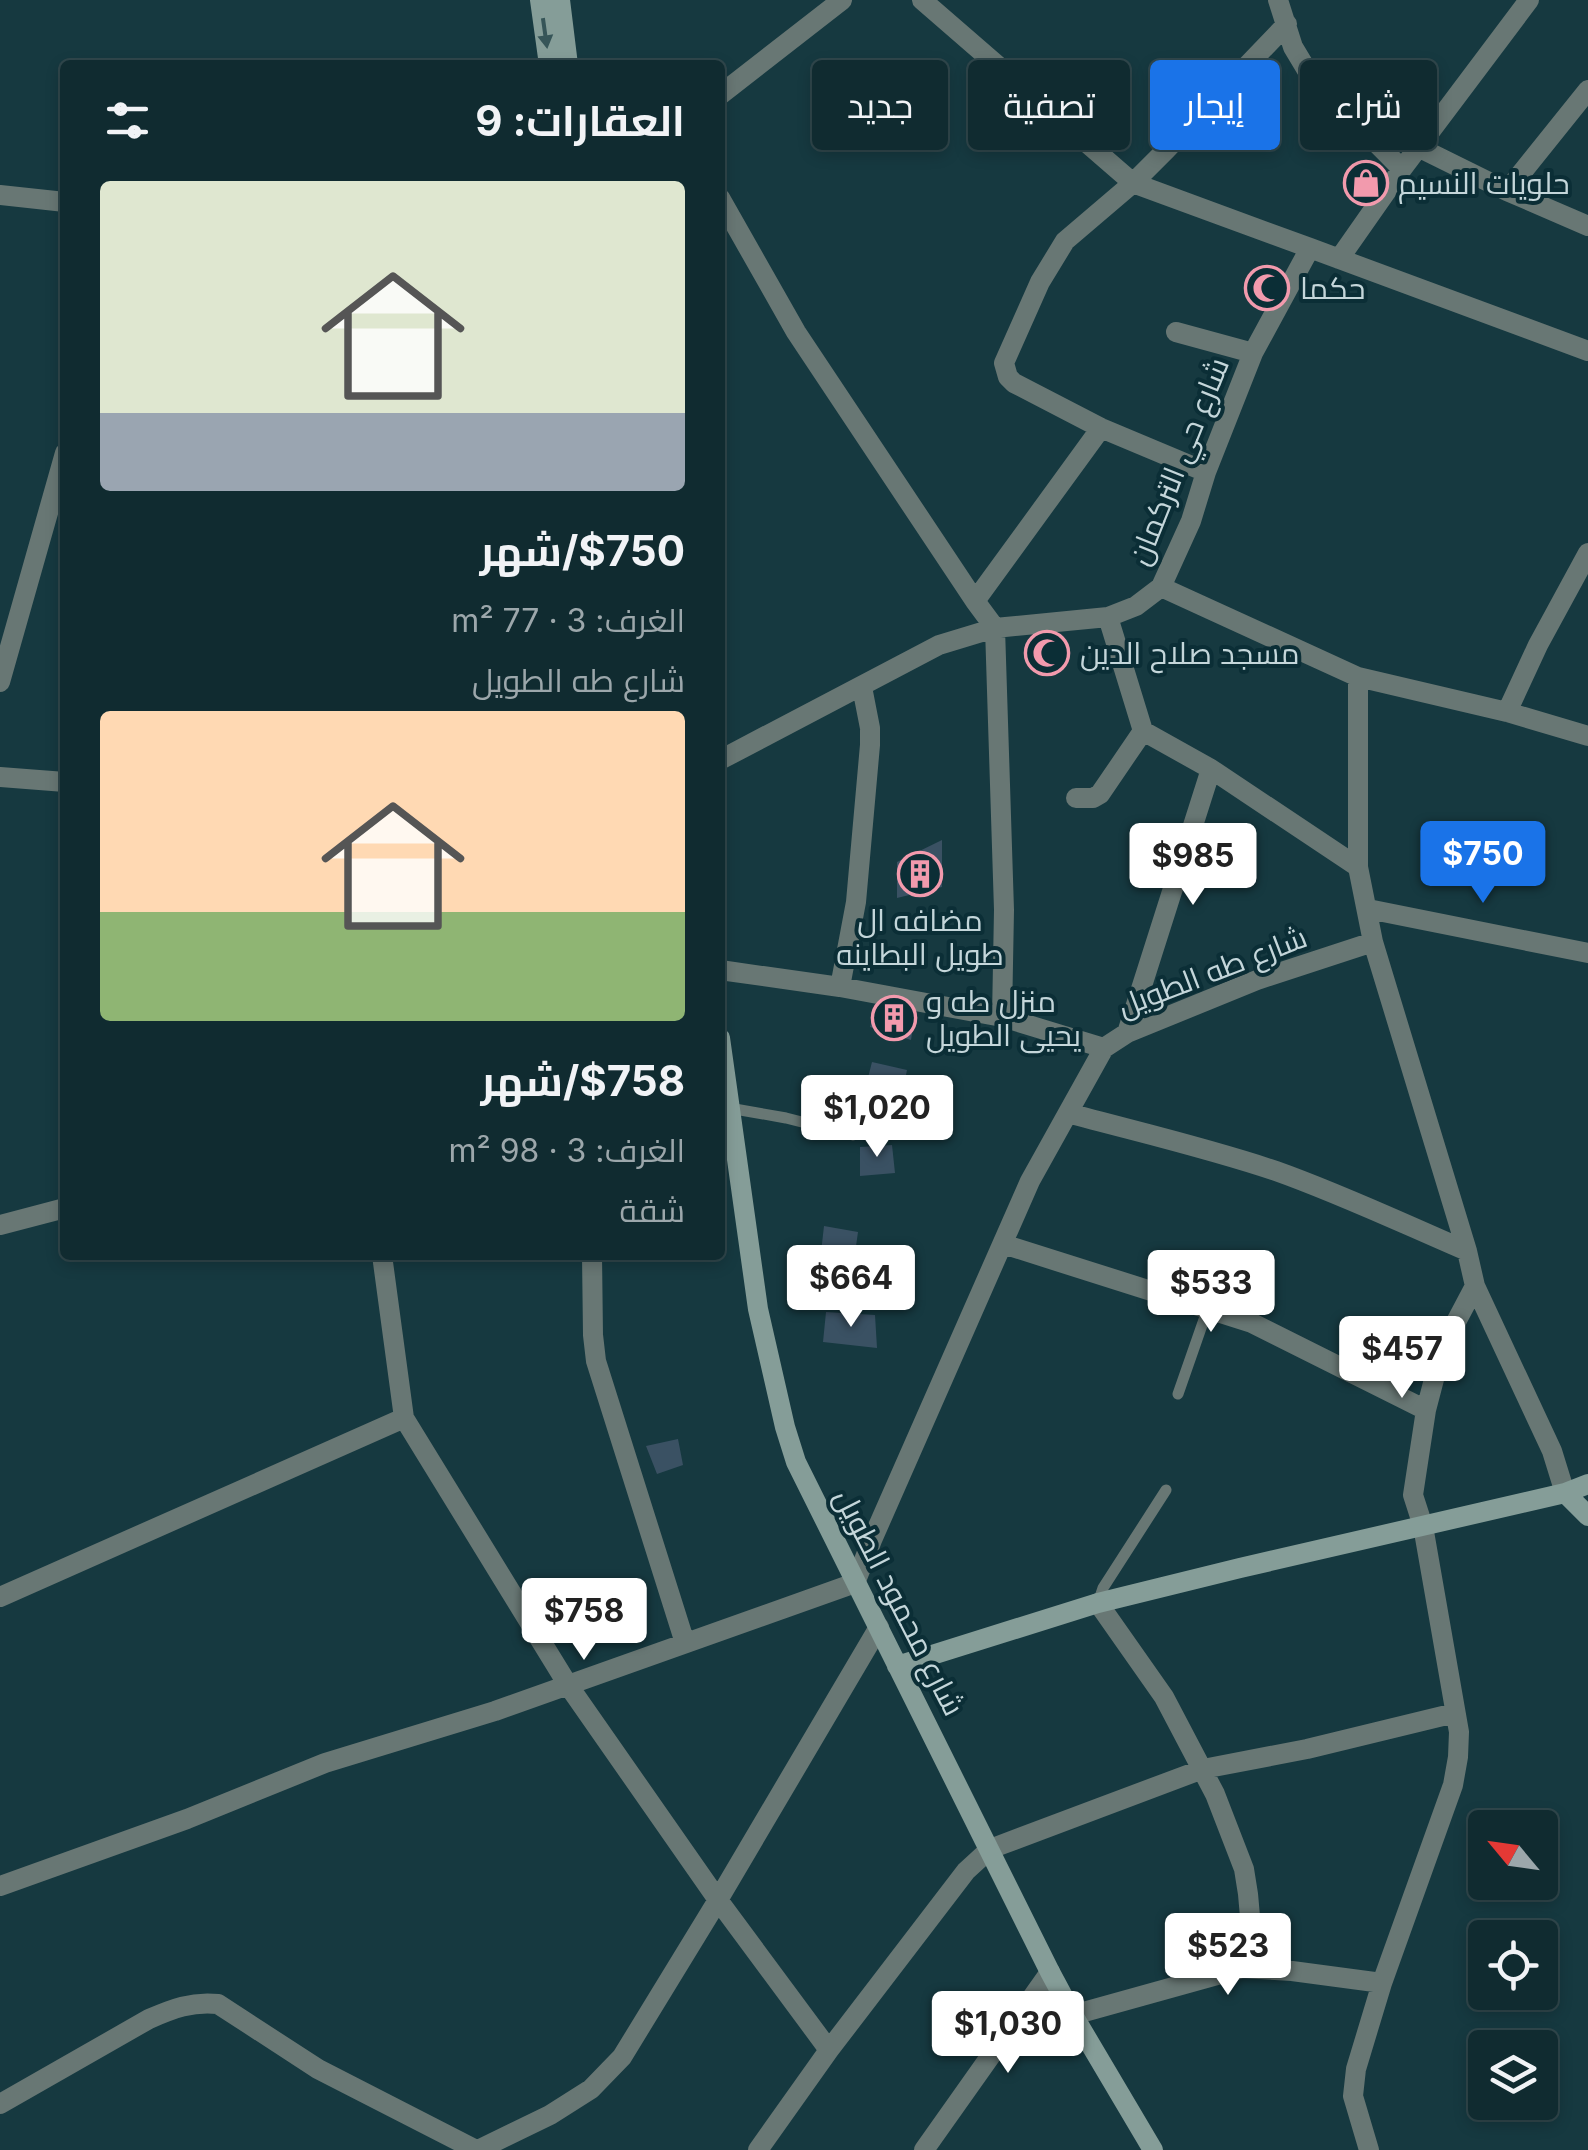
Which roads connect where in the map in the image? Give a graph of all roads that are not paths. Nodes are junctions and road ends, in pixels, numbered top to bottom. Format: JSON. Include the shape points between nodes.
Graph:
{"nodes":[{"id":1,"x":540,"y":0,"type":"edge"},
{"id":2,"x":560,"y":0,"type":"edge"},
{"id":3,"x":842,"y":0,"type":"edge"},
{"id":4,"x":922,"y":0,"type":"edge"},
{"id":5,"x":1278,"y":0,"type":"edge"},
{"id":6,"x":1529,"y":0,"type":"edge"},
{"id":7,"x":1287,"y":24,"type":"junction"},
{"id":8,"x":548,"y":60,"type":"edge"},
{"id":9,"x":567,"y":60,"type":"edge"},
{"id":10,"x":1588,"y":90,"type":"edge"},
{"id":11,"x":725,"y":91,"type":"edge"},
{"id":12,"x":1437,"y":123,"type":"edge"},
{"id":13,"x":1416,"y":150,"type":"edge"},
{"id":14,"x":1422,"y":150,"type":"edge"},
{"id":15,"x":1402,"y":169,"type":"junction"},
{"id":16,"x":1132,"y":183,"type":"junction"},
{"id":17,"x":1507,"y":191,"type":"junction"},
{"id":18,"x":0,"y":195,"type":"edge"},
{"id":19,"x":60,"y":201,"type":"edge"},
{"id":20,"x":725,"y":207,"type":"edge"},
{"id":21,"x":1588,"y":226,"type":"edge"},
{"id":22,"x":1310,"y":248,"type":"junction"},
{"id":23,"x":1339,"y":259,"type":"junction"},
{"id":24,"x":1176,"y":332,"type":"dead end"},
{"id":25,"x":1588,"y":351,"type":"edge"},
{"id":26,"x":1254,"y":352,"type":"junction"},
{"id":27,"x":1101,"y":428,"type":"junction"},
{"id":28,"x":60,"y":471,"type":"edge"},
{"id":29,"x":1206,"y":472,"type":"junction"},
{"id":30,"x":1588,"y":552,"type":"edge"},
{"id":31,"x":1161,"y":587,"type":"junction"},
{"id":32,"x":975,"y":602,"type":"junction"},
{"id":33,"x":1108,"y":618,"type":"junction"},
{"id":34,"x":995,"y":628,"type":"junction"},
{"id":35,"x":1358,"y":677,"type":"junction"},
{"id":36,"x":0,"y":682,"type":"edge"},
{"id":37,"x":862,"y":687,"type":"junction"},
{"id":38,"x":1506,"y":712,"type":"junction"},
{"id":39,"x":1144,"y":731,"type":"junction"},
{"id":40,"x":1588,"y":736,"type":"edge"},
{"id":41,"x":725,"y":757,"type":"edge"},
{"id":42,"x":1211,"y":769,"type":"junction"},
{"id":43,"x":0,"y":777,"type":"edge"},
{"id":44,"x":60,"y":782,"type":"edge"},
{"id":45,"x":1076,"y":798,"type":"dead end"},
{"id":46,"x":1358,"y":867,"type":"junction"},
{"id":47,"x":1368,"y":908,"type":"junction"},
{"id":48,"x":1373,"y":942,"type":"junction"},
{"id":49,"x":1588,"y":953,"type":"edge"},
{"id":50,"x":725,"y":971,"type":"edge"},
{"id":51,"x":840,"y":987,"type":"junction"},
{"id":52,"x":1002,"y":1017,"type":"junction"},
{"id":53,"x":1127,"y":1033,"type":"junction"},
{"id":54,"x":1104,"y":1048,"type":"junction"},
{"id":55,"x":725,"y":1077,"type":"edge"},
{"id":56,"x":729,"y":1108,"type":"junction"},
{"id":57,"x":1068,"y":1113,"type":"junction"},
{"id":58,"x":853,"y":1135,"type":"dead end"},
{"id":59,"x":60,"y":1209,"type":"edge"},
{"id":60,"x":0,"y":1225,"type":"edge"},
{"id":61,"x":1003,"y":1244,"type":"junction"},
{"id":62,"x":1467,"y":1252,"type":"junction"},
{"id":63,"x":383,"y":1260,"type":"edge"},
{"id":64,"x":592,"y":1260,"type":"edge"},
{"id":65,"x":1475,"y":1286,"type":"junction"},
{"id":66,"x":1208,"y":1308,"type":"junction"},
{"id":67,"x":1178,"y":1394,"type":"dead end"},
{"id":68,"x":1426,"y":1410,"type":"junction"},
{"id":69,"x":404,"y":1418,"type":"junction"},
{"id":70,"x":1552,"y":1451,"type":"junction"},
{"id":71,"x":1588,"y":1483,"type":"edge"},
{"id":72,"x":1166,"y":1490,"type":"dead end"},
{"id":73,"x":1564,"y":1493,"type":"junction"},
{"id":74,"x":1588,"y":1516,"type":"edge"},
{"id":75,"x":1423,"y":1526,"type":"junction"},
{"id":76,"x":855,"y":1583,"type":"junction"},
{"id":77,"x":0,"y":1597,"type":"edge"},
{"id":78,"x":1098,"y":1603,"type":"junction"},
{"id":79,"x":879,"y":1626,"type":"junction"},
{"id":80,"x":685,"y":1644,"type":"junction"},
{"id":81,"x":898,"y":1666,"type":"junction"},
{"id":82,"x":568,"y":1685,"type":"junction"},
{"id":83,"x":1455,"y":1713,"type":"junction"},
{"id":84,"x":1204,"y":1769,"type":"junction"},
{"id":85,"x":990,"y":1849,"type":"junction"},
{"id":86,"x":0,"y":1886,"type":"edge"},
{"id":87,"x":718,"y":1900,"type":"junction"},
{"id":88,"x":1242,"y":1968,"type":"junction"},
{"id":89,"x":1050,"y":1972,"type":"junction"},
{"id":90,"x":1382,"y":1982,"type":"junction"},
{"id":91,"x":1073,"y":2016,"type":"junction"},
{"id":92,"x":829,"y":2050,"type":"junction"},
{"id":93,"x":0,"y":2104,"type":"edge"},
{"id":94,"x":477,"y":2150,"type":"edge"},
{"id":95,"x":758,"y":2150,"type":"edge"},
{"id":96,"x":924,"y":2150,"type":"edge"},
{"id":97,"x":1154,"y":2150,"type":"edge"},
{"id":98,"x":1369,"y":2150,"type":"edge"}],
"edges":[{"from":1,"to":8,"type":"street","one_way":true},
{"from":2,"to":9,"type":"street"},
{"from":3,"to":11,"type":"street"},
{"from":4,"to":16,"type":"street"},
{"from":5,"to":7,"type":"street"},
{"from":6,"to":12,"type":"street"},
{"from":7,"to":15,"type":"street","via":[[1311,77]]},
{"from":7,"to":16,"type":"street"},
{"from":10,"to":17,"type":"street"},
{"from":13,"to":15,"type":"street"},
{"from":14,"to":17,"type":"street"},
{"from":15,"to":23,"type":"street"},
{"from":16,"to":22,"type":"street"},
{"from":16,"to":27,"type":"street","via":[[1064,242],[1004,363],[1014,384]]},
{"from":17,"to":21,"type":"street"},
{"from":18,"to":19,"type":"street"},
{"from":20,"to":32,"type":"street","via":[[796,332]]},
{"from":22,"to":23,"type":"street"},
{"from":22,"to":26,"type":"street","name":"شارع حي التركمان"},
{"from":23,"to":25,"type":"street"},
{"from":24,"to":26,"type":"street"},
{"from":26,"to":29,"type":"street","name":"شارع حي التركمان"},
{"from":27,"to":29,"type":"street"},
{"from":27,"to":32,"type":"street"},
{"from":28,"to":36,"type":"street"},
{"from":29,"to":31,"type":"street","name":"شارع حي التركمان"},
{"from":30,"to":38,"type":"street"},
{"from":31,"to":33,"type":"street","name":"شارع حي التركمان"},
{"from":31,"to":35,"type":"street"},
{"from":32,"to":34,"type":"street"},
{"from":33,"to":34,"type":"street","name":"شارع حي التركمان"},
{"from":33,"to":39,"type":"street"},
{"from":34,"to":37,"type":"street","name":"شارع حي التركمان","via":[[938,645]]},
{"from":34,"to":52,"type":"street"},
{"from":35,"to":38,"type":"street"},
{"from":35,"to":46,"type":"street"},
{"from":37,"to":41,"type":"street","name":"شارع حي التركمان"},
{"from":37,"to":51,"type":"street","via":[[870,744],[856,902]]},
{"from":38,"to":40,"type":"street"},
{"from":39,"to":42,"type":"street"},
{"from":39,"to":45,"type":"street","via":[[1100,794]]},
{"from":42,"to":46,"type":"street"},
{"from":42,"to":53,"type":"street"},
{"from":43,"to":44,"type":"street"},
{"from":46,"to":47,"type":"street"},
{"from":47,"to":48,"type":"street"},
{"from":47,"to":49,"type":"street"},
{"from":48,"to":53,"type":"street","name":"شارع طه الطويل"},
{"from":48,"to":62,"type":"street"},
{"from":50,"to":51,"type":"street","name":"شارع طه الطويل"},
{"from":51,"to":52,"type":"street","name":"شارع طه الطويل"},
{"from":52,"to":54,"type":"street","name":"شارع طه الطويل"},
{"from":53,"to":54,"type":"street","name":"شارع طه الطويل"},
{"from":54,"to":57,"type":"street"},
{"from":55,"to":56,"type":"street","name":"شارع محمود الطويل"},
{"from":56,"to":58,"type":"lane"},
{"from":56,"to":76,"type":"street","name":"شارع محمود الطويل","via":[[758,1309],[785,1427]]},
{"from":57,"to":61,"type":"street"},
{"from":57,"to":62,"type":"street","via":[[1275,1171]]},
{"from":59,"to":60,"type":"street"},
{"from":61,"to":66,"type":"street"},
{"from":61,"to":76,"type":"street"},
{"from":62,"to":65,"type":"street"},
{"from":63,"to":69,"type":"street"},
{"from":64,"to":80,"type":"street","via":[[596,1361]]},
{"from":65,"to":68,"type":"street","via":[[1447,1339]]},
{"from":65,"to":70,"type":"street"},
{"from":66,"to":67,"type":"lane"},
{"from":66,"to":68,"type":"street","via":[[1276,1334]]},
{"from":68,"to":75,"type":"street","via":[[1414,1495]]},
{"from":69,"to":77,"type":"street"},
{"from":69,"to":82,"type":"street"},
{"from":70,"to":71,"type":"street"},
{"from":70,"to":73,"type":"street"},
{"from":71,"to":73,"type":"street"},
{"from":72,"to":78,"type":"lane"},
{"from":73,"to":74,"type":"street"},
{"from":73,"to":75,"type":"street"},
{"from":75,"to":78,"type":"street"},
{"from":75,"to":83,"type":"street"},
{"from":76,"to":79,"type":"street","name":"شارع محمود الطويل"},
{"from":76,"to":80,"type":"street"},
{"from":78,"to":81,"type":"street"},
{"from":78,"to":84,"type":"street","via":[[1164,1697]]},
{"from":79,"to":81,"type":"street","name":"شارع محمود الطويل"},
{"from":79,"to":87,"type":"street"},
{"from":80,"to":82,"type":"street"},
{"from":81,"to":85,"type":"street","name":"شارع محمود الطويل"},
{"from":82,"to":86,"type":"street","via":[[325,1763]]},
{"from":82,"to":87,"type":"street"},
{"from":83,"to":84,"type":"street"},
{"from":83,"to":90,"type":"street","via":[[1454,1785]]},
{"from":84,"to":85,"type":"street"},
{"from":84,"to":88,"type":"street","via":[[1244,1869],[1251,1928]]},
{"from":85,"to":89,"type":"street","name":"شارع محمود الطويل"},
{"from":85,"to":92,"type":"street","via":[[966,1870]]},
{"from":87,"to":92,"type":"street"},
{"from":87,"to":94,"type":"street","via":[[608,2072],[550,2115]]},
{"from":88,"to":90,"type":"street"},
{"from":88,"to":91,"type":"street"},
{"from":89,"to":91,"type":"street","name":"شارع محمود الطويل"},
{"from":89,"to":96,"type":"street"},
{"from":90,"to":98,"type":"street","via":[[1354,2082]]},
{"from":91,"to":97,"type":"street","name":"شارع محمود الطويل"},
{"from":92,"to":95,"type":"street"},
{"from":93,"to":94,"type":"street","via":[[149,2019],[202,2002],[218,2004],[318,2069]]}]}
